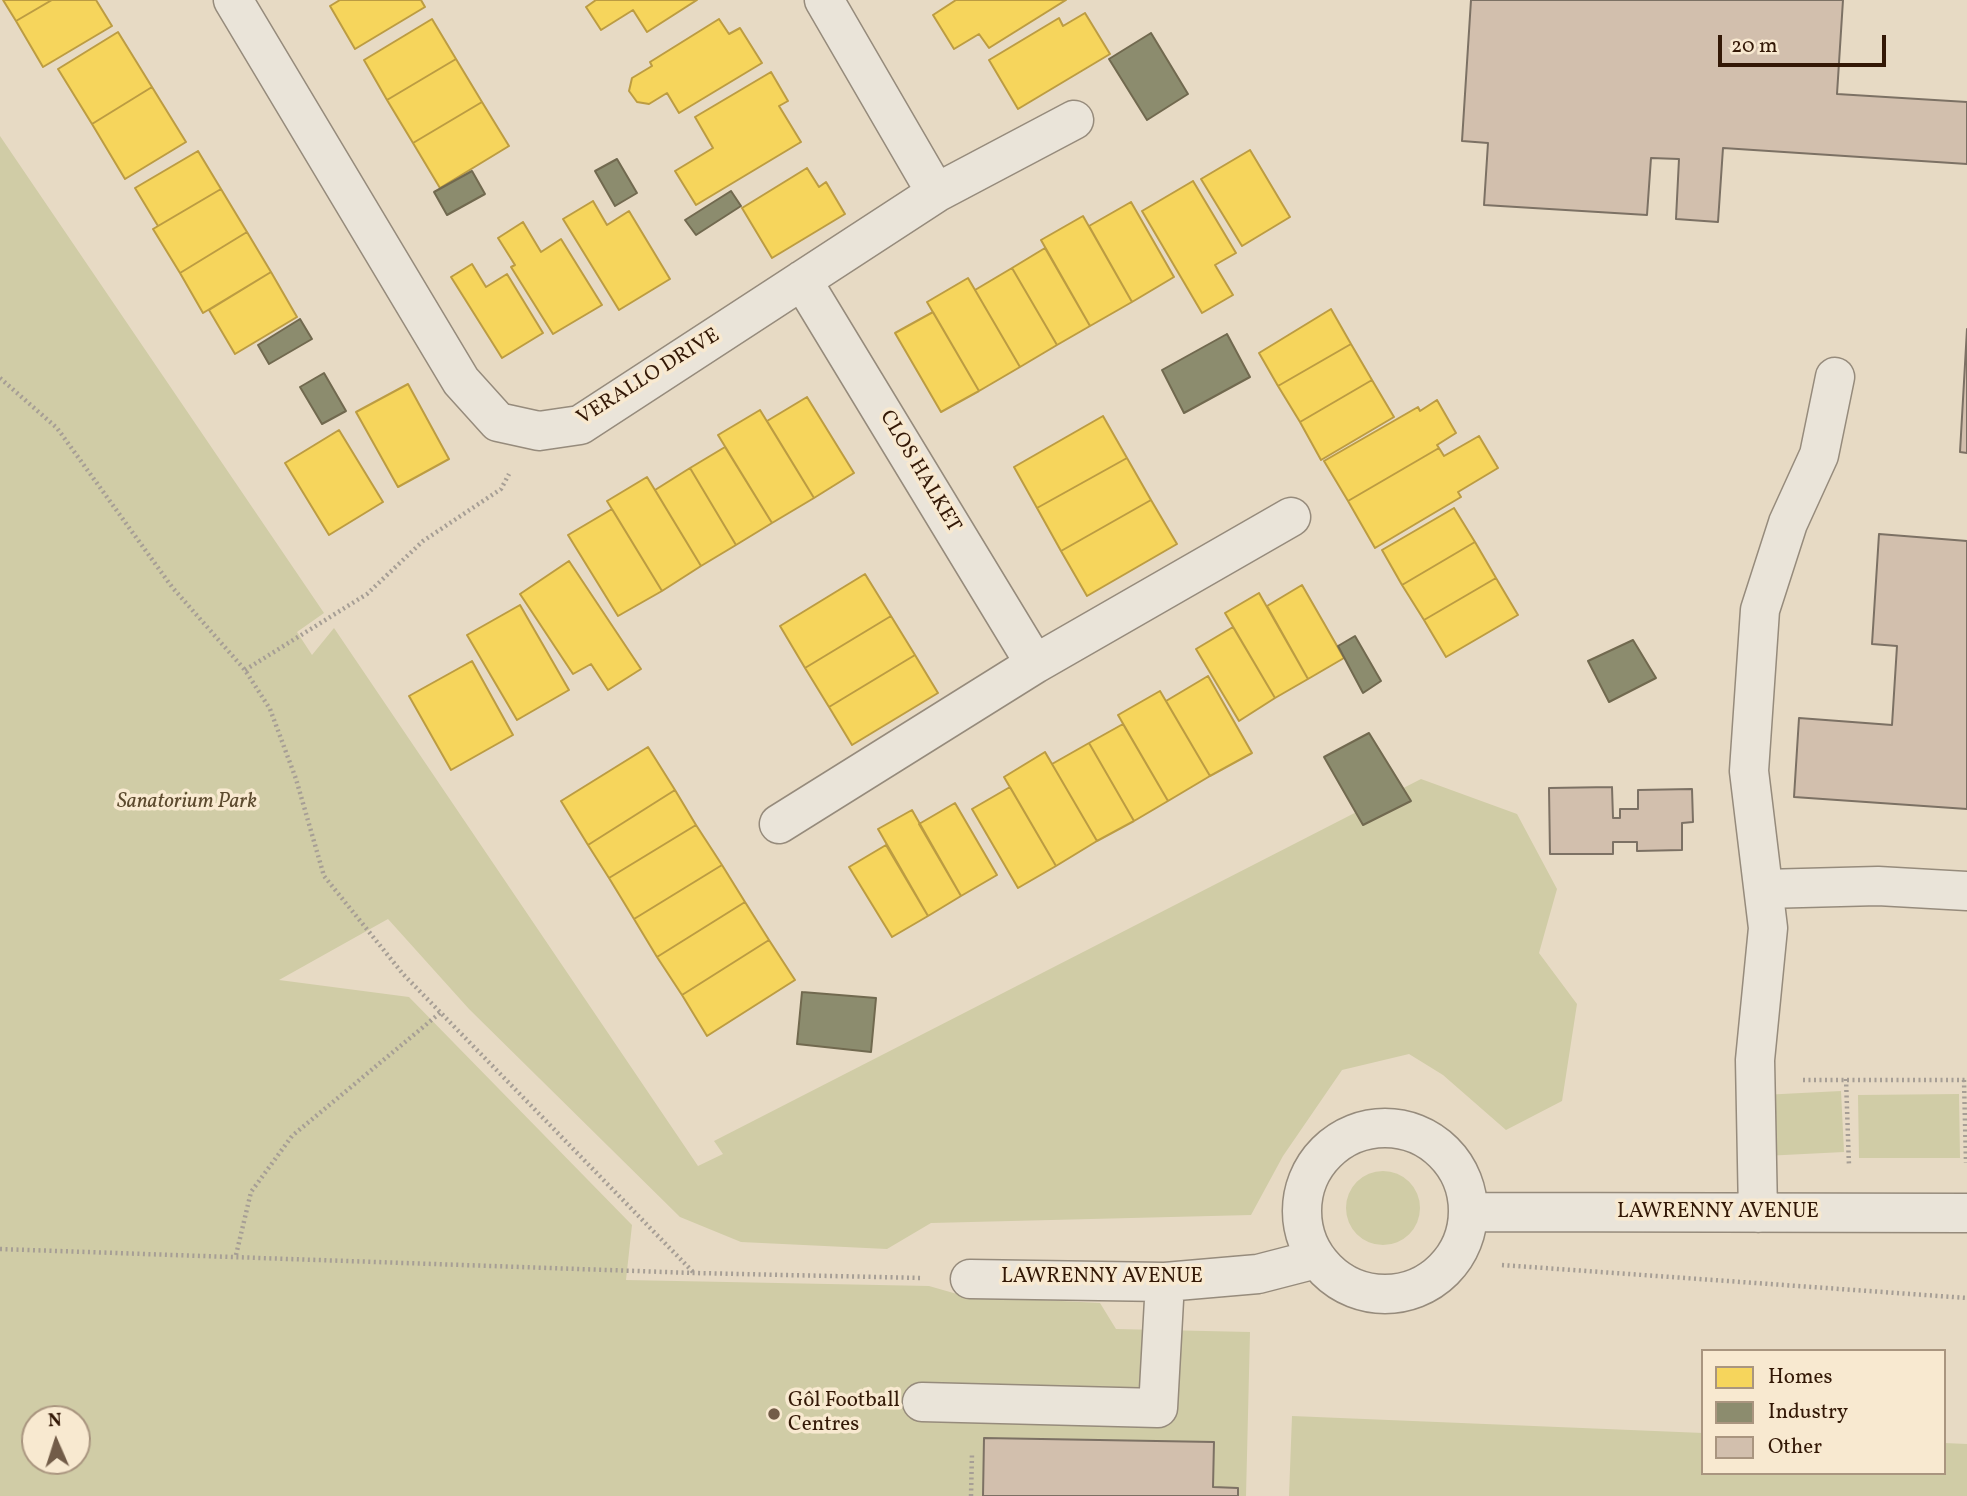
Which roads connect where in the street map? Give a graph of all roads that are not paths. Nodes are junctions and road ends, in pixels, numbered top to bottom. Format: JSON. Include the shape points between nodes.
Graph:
{"nodes":[{"id":1,"x":233,"y":0,"type":"edge"},
{"id":2,"x":824,"y":0,"type":"edge"},
{"id":3,"x":1074,"y":120,"type":"dead end"},
{"id":4,"x":936,"y":193,"type":"junction"},
{"id":5,"x":802,"y":280,"type":"junction"},
{"id":6,"x":1835,"y":377,"type":"dead end"},
{"id":7,"x":1290,"y":517,"type":"dead end"},
{"id":8,"x":1035,"y":664,"type":"junction"},
{"id":9,"x":779,"y":824,"type":"dead end"},
{"id":10,"x":1764,"y":889,"type":"junction"},
{"id":11,"x":1967,"y":891,"type":"edge"},
{"id":12,"x":1469,"y":1212,"type":"junction"},
{"id":13,"x":1758,"y":1213,"type":"junction"},
{"id":14,"x":1967,"y":1213,"type":"edge"},
{"id":15,"x":1316,"y":1259,"type":"junction"},
{"id":16,"x":970,"y":1279,"type":"road end"},
{"id":17,"x":1165,"y":1282,"type":"junction"},
{"id":18,"x":922,"y":1402,"type":"dead end"}],
"edges":[{"from":1,"to":5,"type":"street","name":"VERALLO DRIVE","via":[[461,381],[498,422],[539,431],[580,425]]},
{"from":2,"to":4,"type":"street"},
{"from":3,"to":4,"type":"street","name":"VERALLO DRIVE"},
{"from":4,"to":5,"type":"street","name":"VERALLO DRIVE"},
{"from":5,"to":8,"type":"street","name":"CLOS HALKET"},
{"from":6,"to":10,"type":"street","via":[[1819,455],[1788,523],[1760,610],[1749,771]]},
{"from":7,"to":8,"type":"street"},
{"from":8,"to":9,"type":"street"},
{"from":10,"to":11,"type":"street","via":[[1878,886]]},
{"from":10,"to":13,"type":"street","via":[[1768,928],[1755,1060]]},
{"from":12,"to":13,"type":"street","name":"LAWRENNY AVENUE"},
{"from":12,"to":15,"type":"street","via":[[1465,1238],[1452,1261],[1433,1280],[1409,1291],[1383,1295],[1357,1290],[1335,1278]]},
{"from":12,"to":15,"type":"street","via":[[1465,1184],[1451,1159],[1430,1139],[1404,1129],[1375,1127],[1348,1135],[1324,1153],[1309,1177],[1301,1204],[1304,1232]]},
{"from":13,"to":14,"type":"street","name":"LAWRENNY AVENUE"},
{"from":15,"to":17,"type":"street","name":"LAWRENNY AVENUE","via":[[1258,1274]]},
{"from":16,"to":17,"type":"street","name":"LAWRENNY AVENUE"},
{"from":17,"to":18,"type":"street","via":[[1158,1408]]}]}
